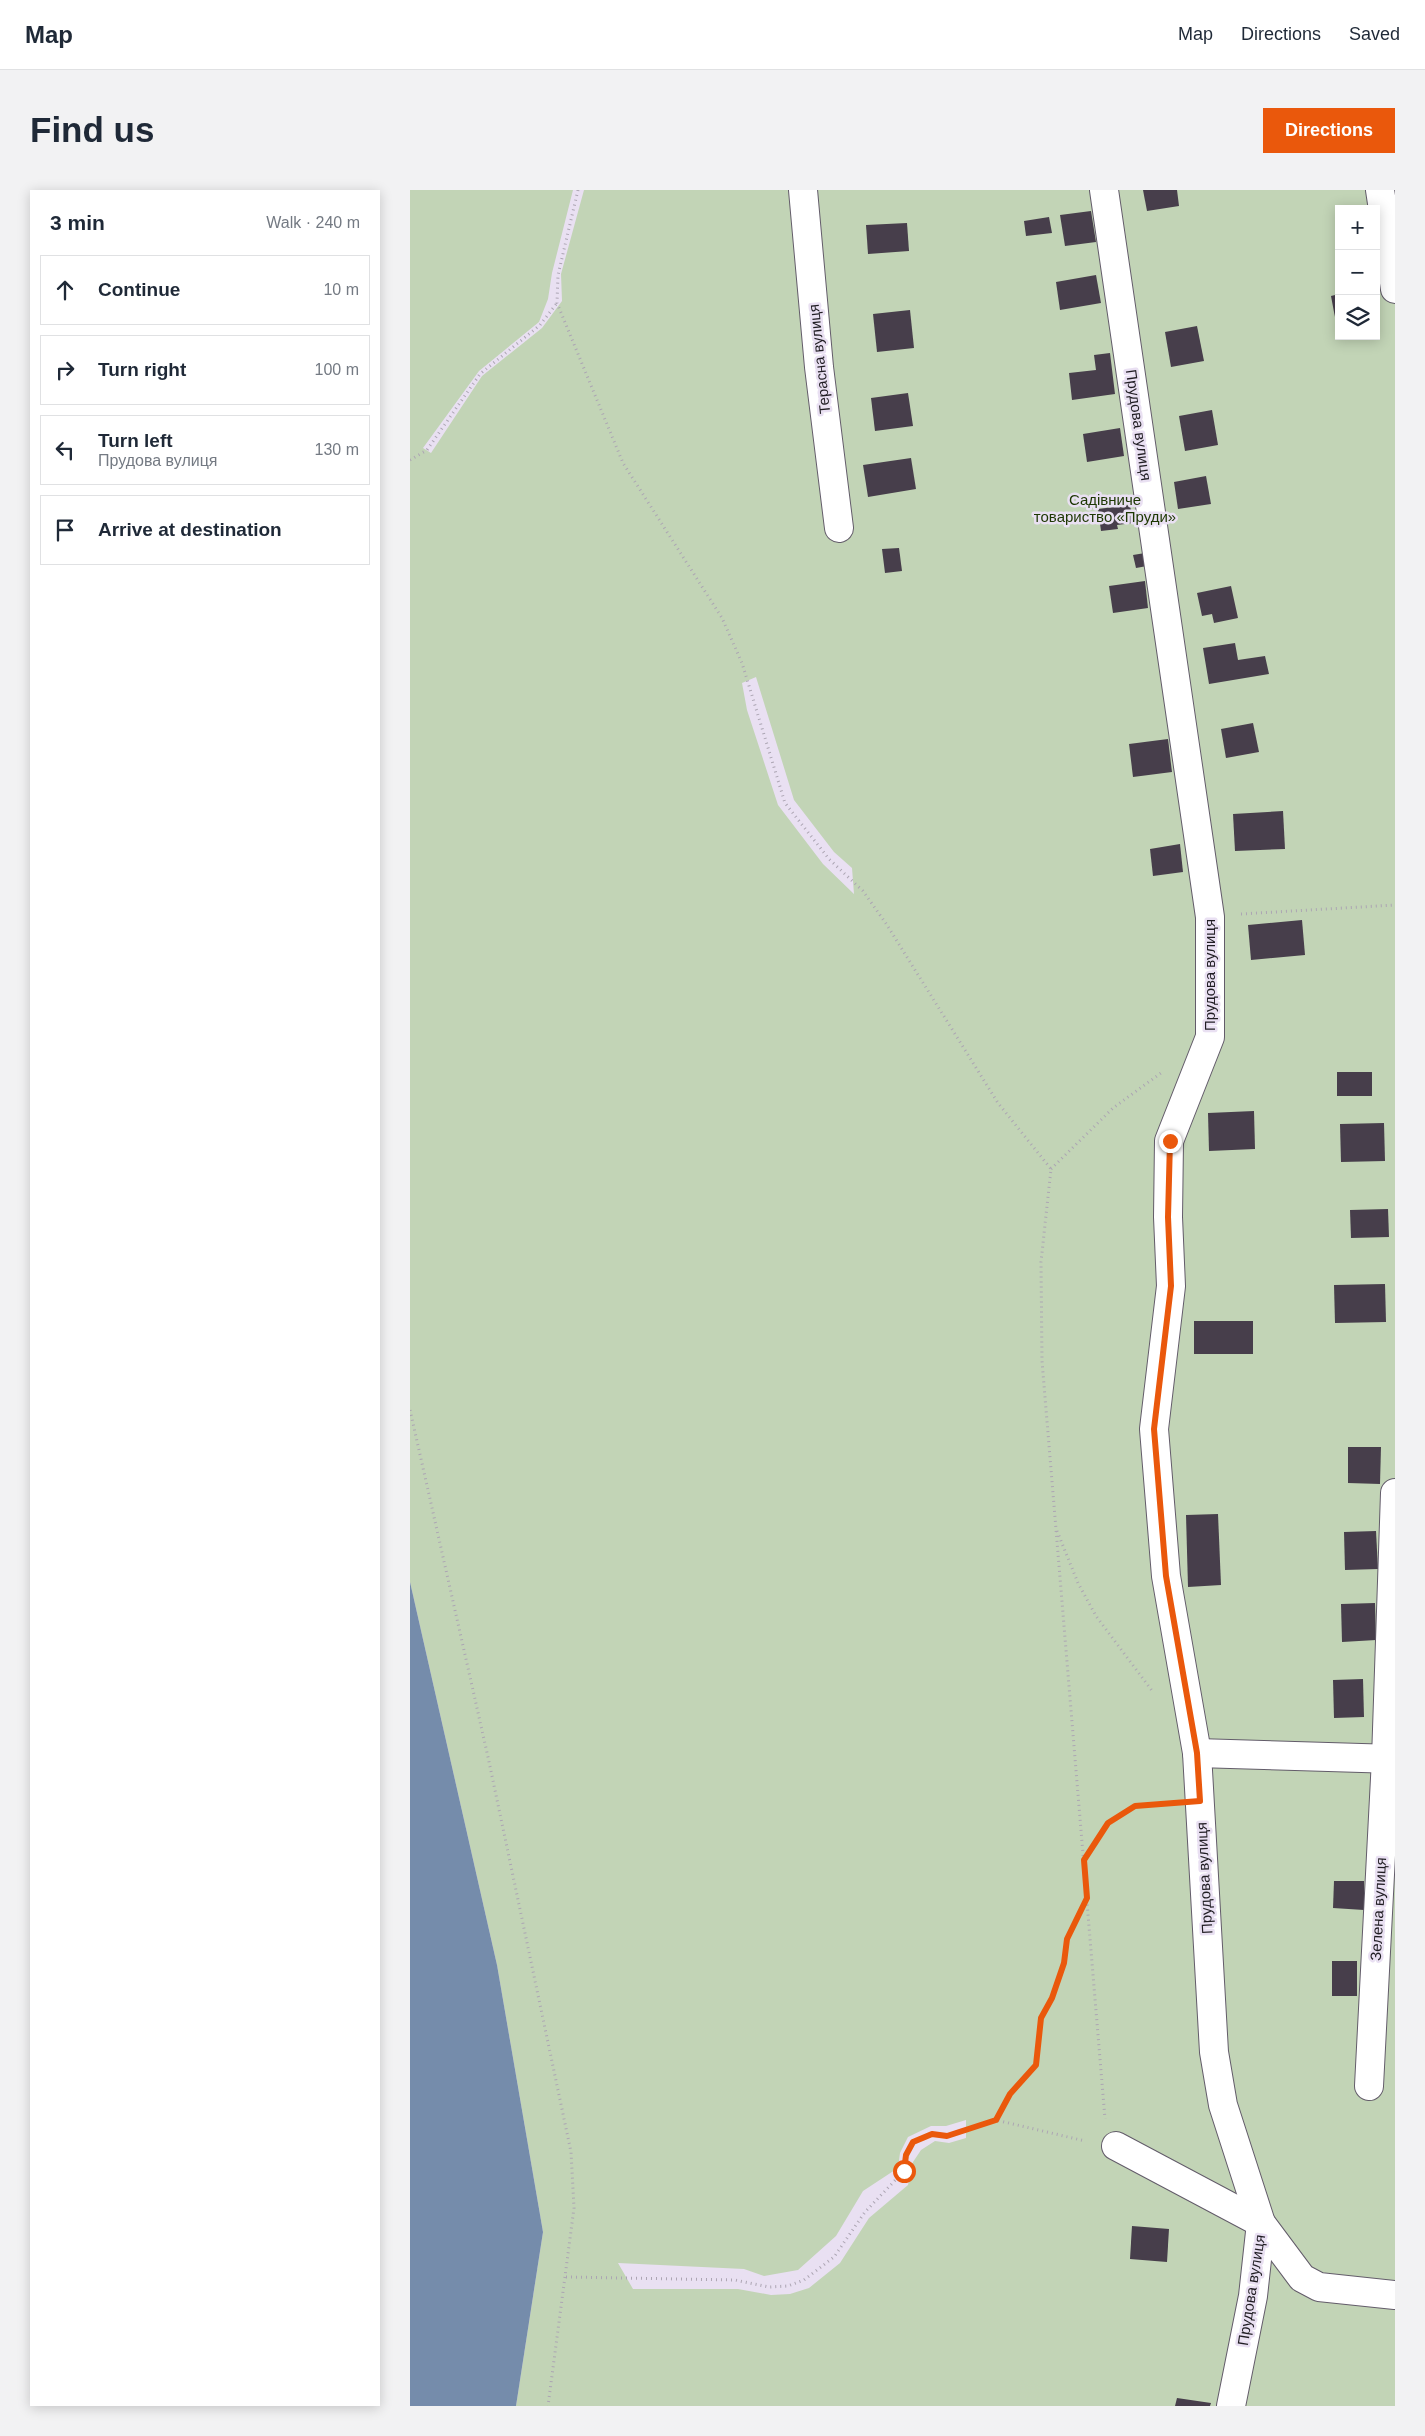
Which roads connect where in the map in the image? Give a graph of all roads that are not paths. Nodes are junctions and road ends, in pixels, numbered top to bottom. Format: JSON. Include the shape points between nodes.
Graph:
{"nodes":[{"id":1,"x":803,"y":190,"type":"edge"},
{"id":2,"x":1104,"y":190,"type":"edge"},
{"id":3,"x":1380,"y":190,"type":"edge"},
{"id":4,"x":1395,"y":288,"type":"edge"},
{"id":5,"x":839,"y":528,"type":"dead end"},
{"id":6,"x":1395,"y":1493,"type":"edge"},
{"id":7,"x":1197,"y":1753,"type":"junction"},
{"id":8,"x":1391,"y":1759,"type":"edge"},
{"id":9,"x":1369,"y":2086,"type":"dead end"},
{"id":10,"x":1116,"y":2146,"type":"road end"},
{"id":11,"x":1261,"y":2223,"type":"junction"},
{"id":12,"x":1395,"y":2295,"type":"edge"},
{"id":13,"x":1231,"y":2406,"type":"edge"}],
"edges":[{"from":1,"to":5,"type":"lane","name":"Терасна вулиця","via":[[819,367]]},
{"from":2,"to":7,"type":"lane","name":"Прудова вулиця","via":[[1210,917],[1210,1038],[1170,1141],[1168,1217],[1171,1286],[1154,1429],[1166,1576]]},
{"from":3,"to":4,"type":"lane"},
{"from":6,"to":8,"type":"lane","name":"Зелена вулиця"},
{"from":7,"to":8,"type":"lane"},
{"from":7,"to":11,"type":"lane","name":"Прудова вулиця","via":[[1214,2052],[1223,2105]]},
{"from":8,"to":9,"type":"lane","name":"Зелена вулиця"},
{"from":10,"to":11,"type":"lane"},
{"from":11,"to":12,"type":"lane","via":[[1302,2278],[1319,2287]]},
{"from":11,"to":13,"type":"lane","name":"Прудова вулиця","via":[[1253,2296]]}]}
